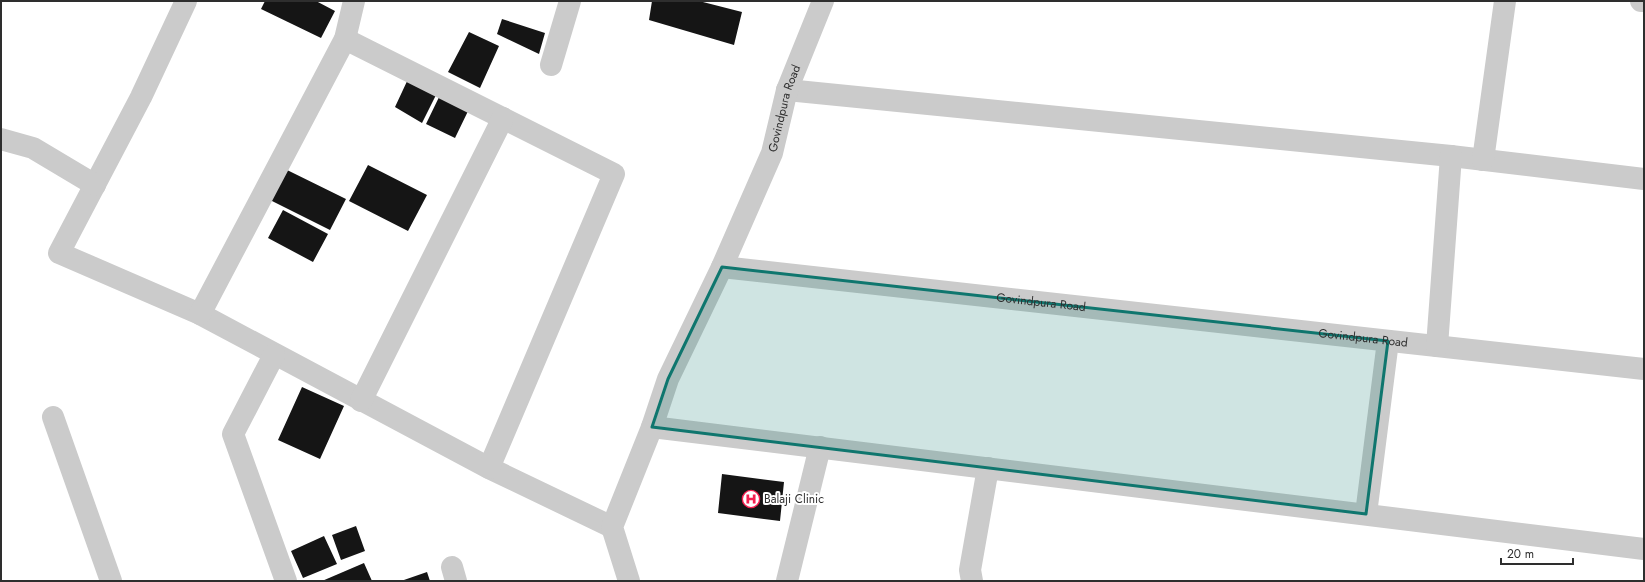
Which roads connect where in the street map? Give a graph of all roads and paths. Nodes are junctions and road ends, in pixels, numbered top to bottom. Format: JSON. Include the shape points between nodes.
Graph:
{"nodes":[{"id":1,"x":186,"y":1,"type":"edge"},
{"id":2,"x":354,"y":1,"type":"edge"},
{"id":3,"x":570,"y":1,"type":"edge"},
{"id":4,"x":823,"y":1,"type":"edge"},
{"id":5,"x":1505,"y":1,"type":"edge"},
{"id":6,"x":1641,"y":1,"type":"edge"},
{"id":7,"x":1644,"y":1,"type":"edge"},
{"id":8,"x":345,"y":39,"type":"junction"},
{"id":9,"x":551,"y":65,"type":"dead end"},
{"id":10,"x":787,"y":90,"type":"junction"},
{"id":11,"x":503,"y":118,"type":"junction"},
{"id":12,"x":1,"y":139,"type":"edge"},
{"id":13,"x":1451,"y":156,"type":"junction"},
{"id":14,"x":1483,"y":160,"type":"junction"},
{"id":15,"x":1644,"y":179,"type":"edge"},
{"id":16,"x":95,"y":185,"type":"junction"},
{"id":17,"x":722,"y":267,"type":"junction"},
{"id":18,"x":200,"y":314,"type":"junction"},
{"id":19,"x":1388,"y":341,"type":"junction"},
{"id":20,"x":1437,"y":346,"type":"junction"},
{"id":21,"x":274,"y":355,"type":"junction"},
{"id":22,"x":1644,"y":369,"type":"edge"},
{"id":23,"x":361,"y":401,"type":"junction"},
{"id":24,"x":53,"y":417,"type":"dead end"},
{"id":25,"x":652,"y":427,"type":"junction"},
{"id":26,"x":820,"y":447,"type":"junction"},
{"id":27,"x":489,"y":468,"type":"junction"},
{"id":28,"x":988,"y":468,"type":"junction"},
{"id":29,"x":1366,"y":514,"type":"junction"},
{"id":30,"x":612,"y":527,"type":"junction"},
{"id":31,"x":1644,"y":549,"type":"edge"},
{"id":32,"x":111,"y":581,"type":"edge"},
{"id":33,"x":286,"y":581,"type":"edge"},
{"id":34,"x":630,"y":581,"type":"edge"},
{"id":35,"x":787,"y":581,"type":"edge"},
{"id":36,"x":972,"y":581,"type":"edge"}],
"edges":[{"from":1,"to":16,"type":"street","via":[[141,97]]},
{"from":2,"to":8,"type":"street"},
{"from":3,"to":9,"type":"street"},
{"from":4,"to":10,"type":"street","name":"Govindpura Road"},
{"from":5,"to":14,"type":"street"},
{"from":6,"to":7,"type":"street"},
{"from":8,"to":11,"type":"street"},
{"from":8,"to":18,"type":"street"},
{"from":10,"to":13,"type":"street"},
{"from":10,"to":17,"type":"street","name":"Govindpura Road","via":[[772,154]]},
{"from":11,"to":23,"type":"street"},
{"from":11,"to":27,"type":"street","via":[[614,174]]},
{"from":12,"to":16,"type":"street","via":[[33,148]]},
{"from":13,"to":14,"type":"street"},
{"from":13,"to":20,"type":"street"},
{"from":14,"to":15,"type":"street"},
{"from":16,"to":18,"type":"street","via":[[59,253]]},
{"from":17,"to":19,"type":"street","name":"Govindpura Road"},
{"from":17,"to":25,"type":"street","via":[[668,379]]},
{"from":18,"to":21,"type":"street"},
{"from":19,"to":20,"type":"street","name":"Govindpura Road"},
{"from":19,"to":29,"type":"street"},
{"from":20,"to":22,"type":"street","name":"Govindpura Road"},
{"from":21,"to":23,"type":"street"},
{"from":21,"to":33,"type":"street","via":[[233,434]]},
{"from":23,"to":27,"type":"street"},
{"from":24,"to":32,"type":"street"},
{"from":25,"to":26,"type":"street"},
{"from":25,"to":30,"type":"street"},
{"from":26,"to":28,"type":"street"},
{"from":26,"to":35,"type":"street"},
{"from":27,"to":30,"type":"street"},
{"from":28,"to":29,"type":"street"},
{"from":28,"to":36,"type":"street","via":[[970,570]]},
{"from":29,"to":31,"type":"street"},
{"from":30,"to":34,"type":"street"}]}
